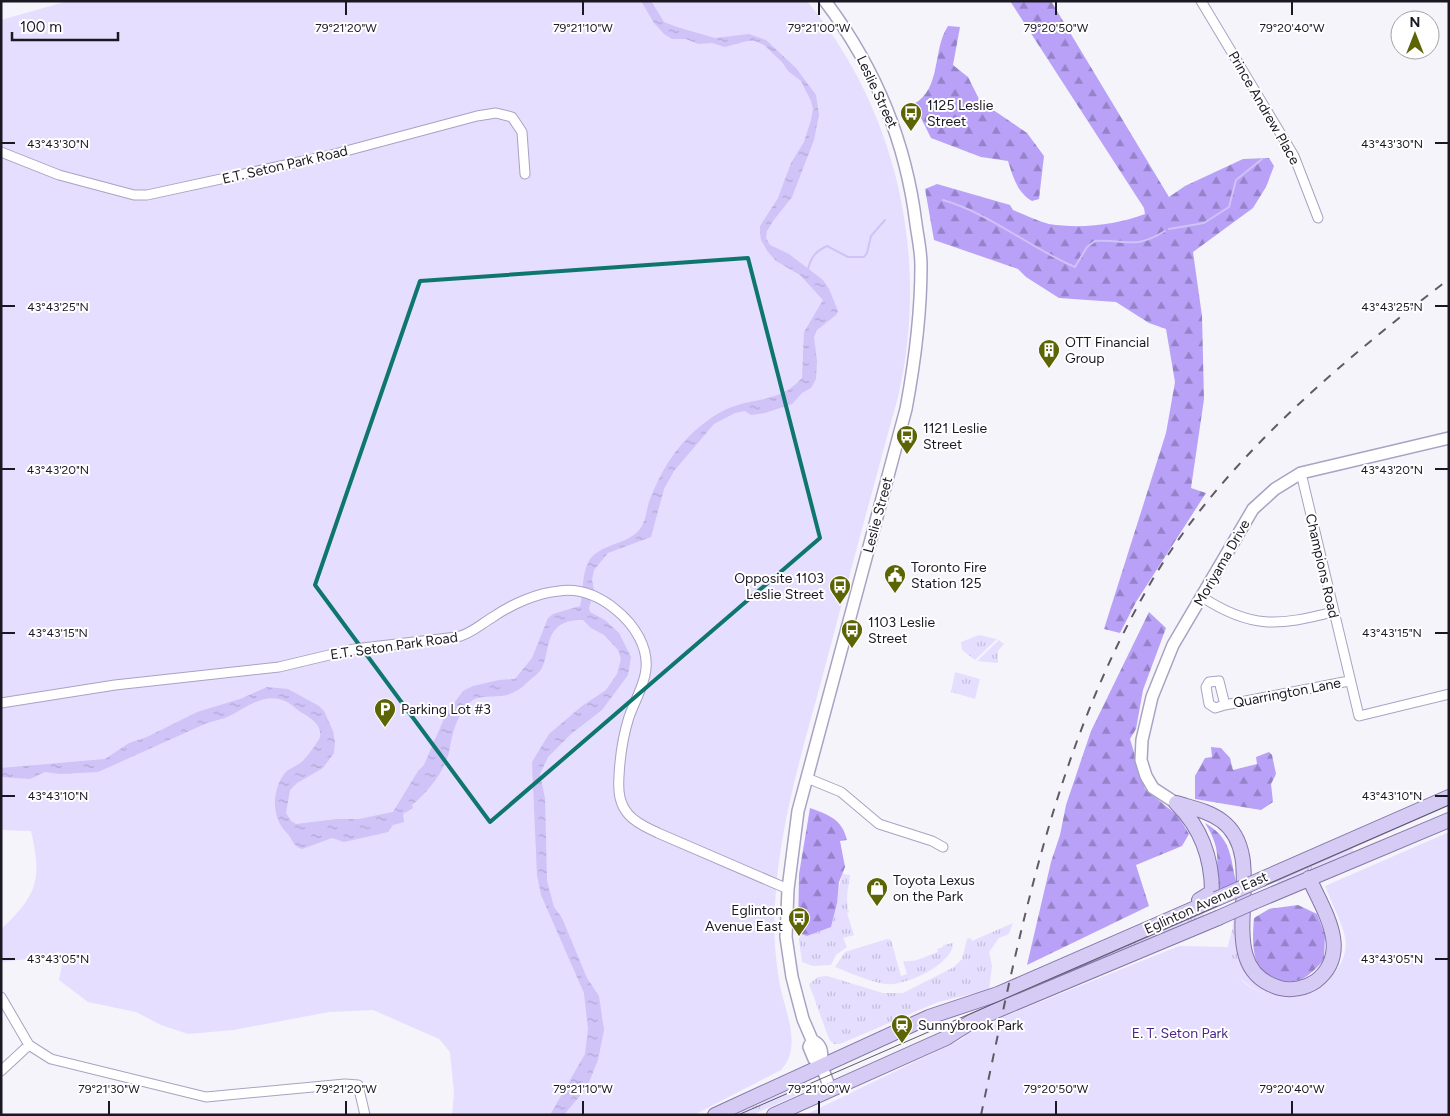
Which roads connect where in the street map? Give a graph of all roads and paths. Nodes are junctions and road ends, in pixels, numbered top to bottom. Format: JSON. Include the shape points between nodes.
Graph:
{"nodes":[{"id":1,"x":825,"y":1,"type":"edge"},
{"id":2,"x":1201,"y":1,"type":"edge"},
{"id":3,"x":1,"y":152,"type":"edge"},
{"id":4,"x":525,"y":174,"type":"dead end"},
{"id":5,"x":1318,"y":218,"type":"dead end"},
{"id":6,"x":1449,"y":438,"type":"edge"},
{"id":7,"x":1301,"y":473,"type":"junction"},
{"id":8,"x":1202,"y":597,"type":"junction"},
{"id":9,"x":1333,"y":612,"type":"junction"},
{"id":10,"x":1349,"y":681,"type":"junction"},
{"id":11,"x":1449,"y":694,"type":"edge"},
{"id":12,"x":1,"y":703,"type":"edge"},
{"id":13,"x":1225,"y":705,"type":"dead end"},
{"id":14,"x":807,"y":778,"type":"junction"},
{"id":15,"x":1449,"y":797,"type":"edge"},
{"id":16,"x":1176,"y":803,"type":"junction"},
{"id":17,"x":1449,"y":820,"type":"edge"},
{"id":18,"x":943,"y":847,"type":"dead end"},
{"id":19,"x":1309,"y":878,"type":"junction"},
{"id":20,"x":788,"y":889,"type":"junction"},
{"id":21,"x":1130,"y":937,"type":"junction"},
{"id":22,"x":1,"y":997,"type":"edge"},
{"id":23,"x":29,"y":1045,"type":"junction"},
{"id":24,"x":822,"y":1066,"type":"junction"},
{"id":25,"x":1,"y":1071,"type":"edge"},
{"id":26,"x":830,"y":1089,"type":"junction"},
{"id":27,"x":365,"y":1115,"type":"edge"},
{"id":28,"x":715,"y":1115,"type":"edge"},
{"id":29,"x":774,"y":1115,"type":"edge"}],
"edges":[{"from":1,"to":14,"type":"main road","name":"Leslie Street","via":[[846,29],[886,104],[896,131],[913,198],[921,264],[916,358],[906,409]]},
{"from":2,"to":5,"type":"street","name":"Prince Andrew Place","via":[[1294,156]]},
{"from":3,"to":4,"type":"street","name":"E.T. Seton Park Road","via":[[59,175],[134,195],[147,195],[331,155],[496,113],[512,117],[522,132]]},
{"from":6,"to":7,"type":"main road","name":"Moriyama Drive"},
{"from":7,"to":8,"type":"main road","name":"Moriyama Drive","via":[[1275,489],[1253,509]]},
{"from":7,"to":9,"type":"street","name":"Champions Road"},
{"from":8,"to":9,"type":"street","via":[[1236,616],[1260,623],[1281,623]]},
{"from":8,"to":16,"type":"main road","name":"Moriyama Drive","via":[[1164,664],[1154,691],[1141,750],[1149,782],[1162,796]]},
{"from":9,"to":10,"type":"street","name":"Champions Road"},
{"from":10,"to":11,"type":"street","name":"Champions Road","via":[[1359,716]]},
{"from":10,"to":13,"type":"street","name":"Quarrington Lane"},
{"from":12,"to":20,"type":"street","name":"E.T. Seton Park Road","via":[[115,685],[279,667],[354,650],[457,637],[466,635],[510,607],[540,595],[560,590],[581,592],[604,601],[629,622],[646,656],[645,676],[630,715],[620,757],[619,793],[626,811],[641,825],[658,834]]},
{"from":14,"to":18,"type":"street","via":[[841,792],[879,824]]},
{"from":14,"to":20,"type":"main road","name":"Leslie Street","via":[[798,811]]},
{"from":15,"to":21,"type":"main road","name":"Eglinton Avenue East","bridge":true},
{"from":16,"to":19,"type":"main road","via":[[1215,817],[1235,835],[1244,855],[1242,926],[1247,959],[1263,980],[1281,988],[1297,988],[1315,981],[1332,962],[1334,934]]},
{"from":16,"to":21,"type":"main road","via":[[1186,813],[1209,855],[1212,892]]},
{"from":17,"to":19,"type":"main road","name":"Eglinton Avenue East"},
{"from":19,"to":26,"type":"main road","name":"Eglinton Avenue East","bridge":true,"via":[[998,1010],[946,1038]]},
{"from":20,"to":24,"type":"main road","name":"Leslie Street","via":[[786,937],[792,976],[812,1040],[809,1047],[814,1059]]},
{"from":21,"to":24,"type":"main road","name":"Eglinton Avenue East","via":[[998,994],[929,1017]]},
{"from":22,"to":23,"type":"street"},
{"from":23,"to":25,"type":"street"},
{"from":23,"to":27,"type":"street","via":[[51,1059],[78,1067],[206,1097],[358,1085]]},
{"from":24,"to":26,"type":"main road","name":"Leslie Street"},
{"from":24,"to":28,"type":"main road","name":"Eglinton Avenue East"},
{"from":26,"to":29,"type":"main road","name":"Eglinton Avenue East"}]}
